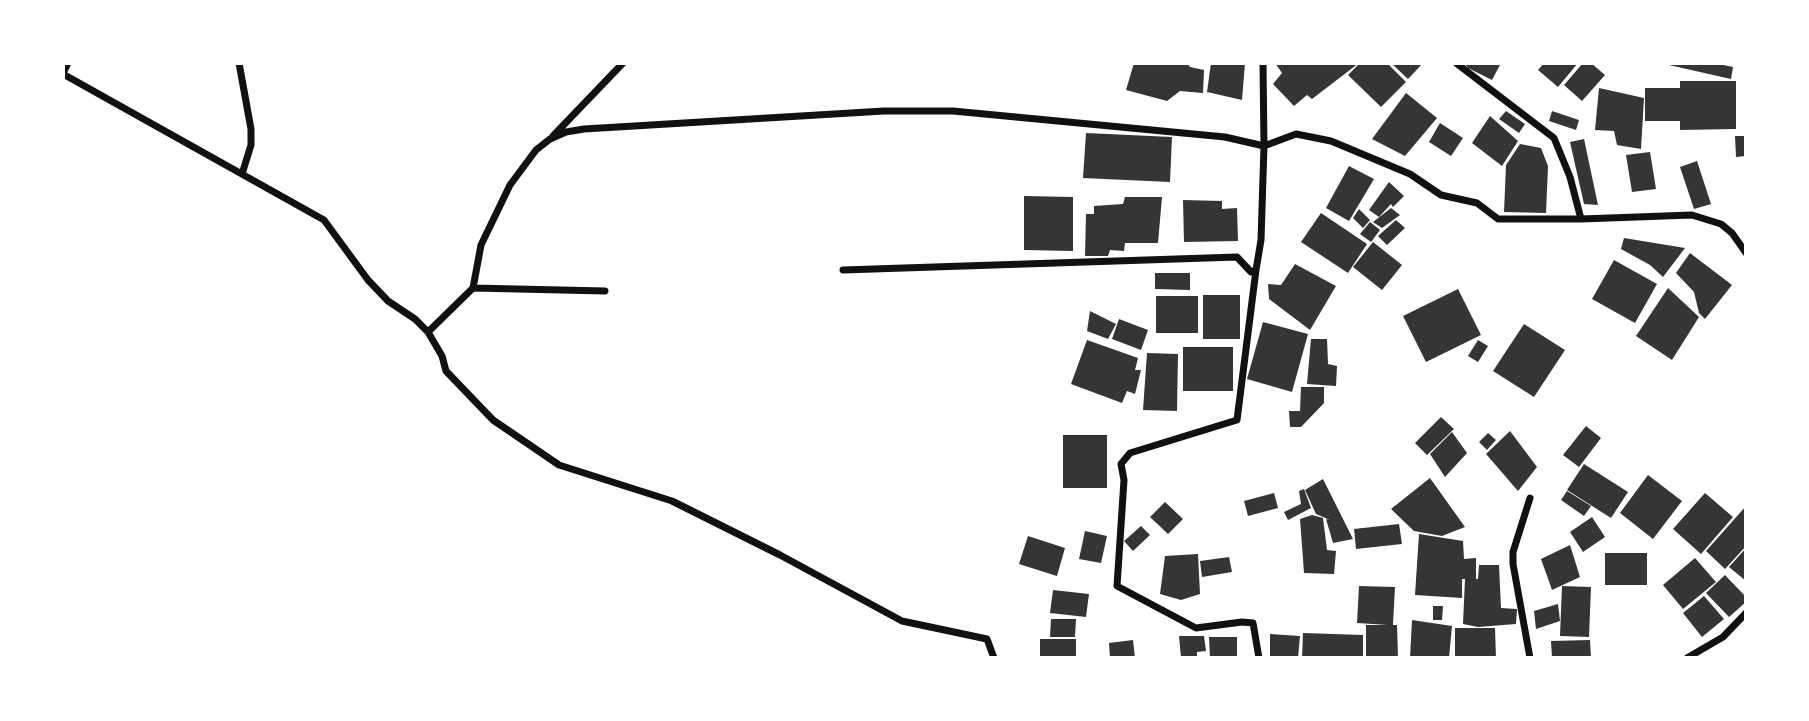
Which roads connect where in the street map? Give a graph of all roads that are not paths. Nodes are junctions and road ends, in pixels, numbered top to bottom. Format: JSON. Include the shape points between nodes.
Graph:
{"nodes":[{"id":1,"x":68,"y":63,"type":"edge"},
{"id":2,"x":239,"y":63,"type":"edge"},
{"id":3,"x":623,"y":63,"type":"edge"},
{"id":4,"x":1263,"y":63,"type":"edge"},
{"id":5,"x":1456,"y":63,"type":"edge"},
{"id":6,"x":63,"y":74,"type":"edge"},
{"id":7,"x":550,"y":139,"type":"junction"},
{"id":8,"x":1264,"y":146,"type":"junction"},
{"id":9,"x":242,"y":174,"type":"junction"},
{"id":10,"x":1581,"y":219,"type":"junction"},
{"id":11,"x":1746,"y":253,"type":"edge"},
{"id":12,"x":844,"y":270,"type":"dead end"},
{"id":13,"x":1256,"y":270,"type":"junction"},
{"id":14,"x":473,"y":288,"type":"junction"},
{"id":15,"x":605,"y":291,"type":"dead end"},
{"id":16,"x":428,"y":332,"type":"junction"},
{"id":17,"x":1531,"y":498,"type":"dead end"},
{"id":18,"x":1746,"y":612,"type":"edge"},
{"id":19,"x":994,"y":658,"type":"edge"},
{"id":20,"x":1259,"y":658,"type":"edge"},
{"id":21,"x":1530,"y":658,"type":"edge"},
{"id":22,"x":1687,"y":658,"type":"edge"}],
"edges":[{"from":1,"to":6,"type":"street"},
{"from":2,"to":9,"type":"street","via":[[251,129]]},
{"from":3,"to":7,"type":"street"},
{"from":4,"to":8,"type":"street"},
{"from":5,"to":10,"type":"street","via":[[1554,138]]},
{"from":6,"to":9,"type":"street"},
{"from":7,"to":8,"type":"street","via":[[584,129],[953,111],[1225,137]]},
{"from":7,"to":14,"type":"street","via":[[510,185],[481,244]]},
{"from":8,"to":10,"type":"street","via":[[1296,134],[1331,141],[1410,174],[1441,195],[1477,203],[1497,219]]},
{"from":8,"to":13,"type":"street"},
{"from":9,"to":16,"type":"street","via":[[324,220],[368,280]]},
{"from":10,"to":11,"type":"street","via":[[1692,215],[1721,224]]},
{"from":12,"to":13,"type":"street","via":[[1237,257],[1251,272]]},
{"from":13,"to":20,"type":"street","via":[[1237,420],[1130,453],[1121,464],[1124,480],[1117,586],[1196,628],[1253,623]]},
{"from":14,"to":15,"type":"street"},
{"from":14,"to":16,"type":"street"},
{"from":16,"to":19,"type":"street","via":[[446,372],[493,420],[559,464],[672,501],[902,621],[987,639]]},
{"from":17,"to":21,"type":"street","via":[[1513,552]]},
{"from":18,"to":22,"type":"street","via":[[1723,637]]}]}
